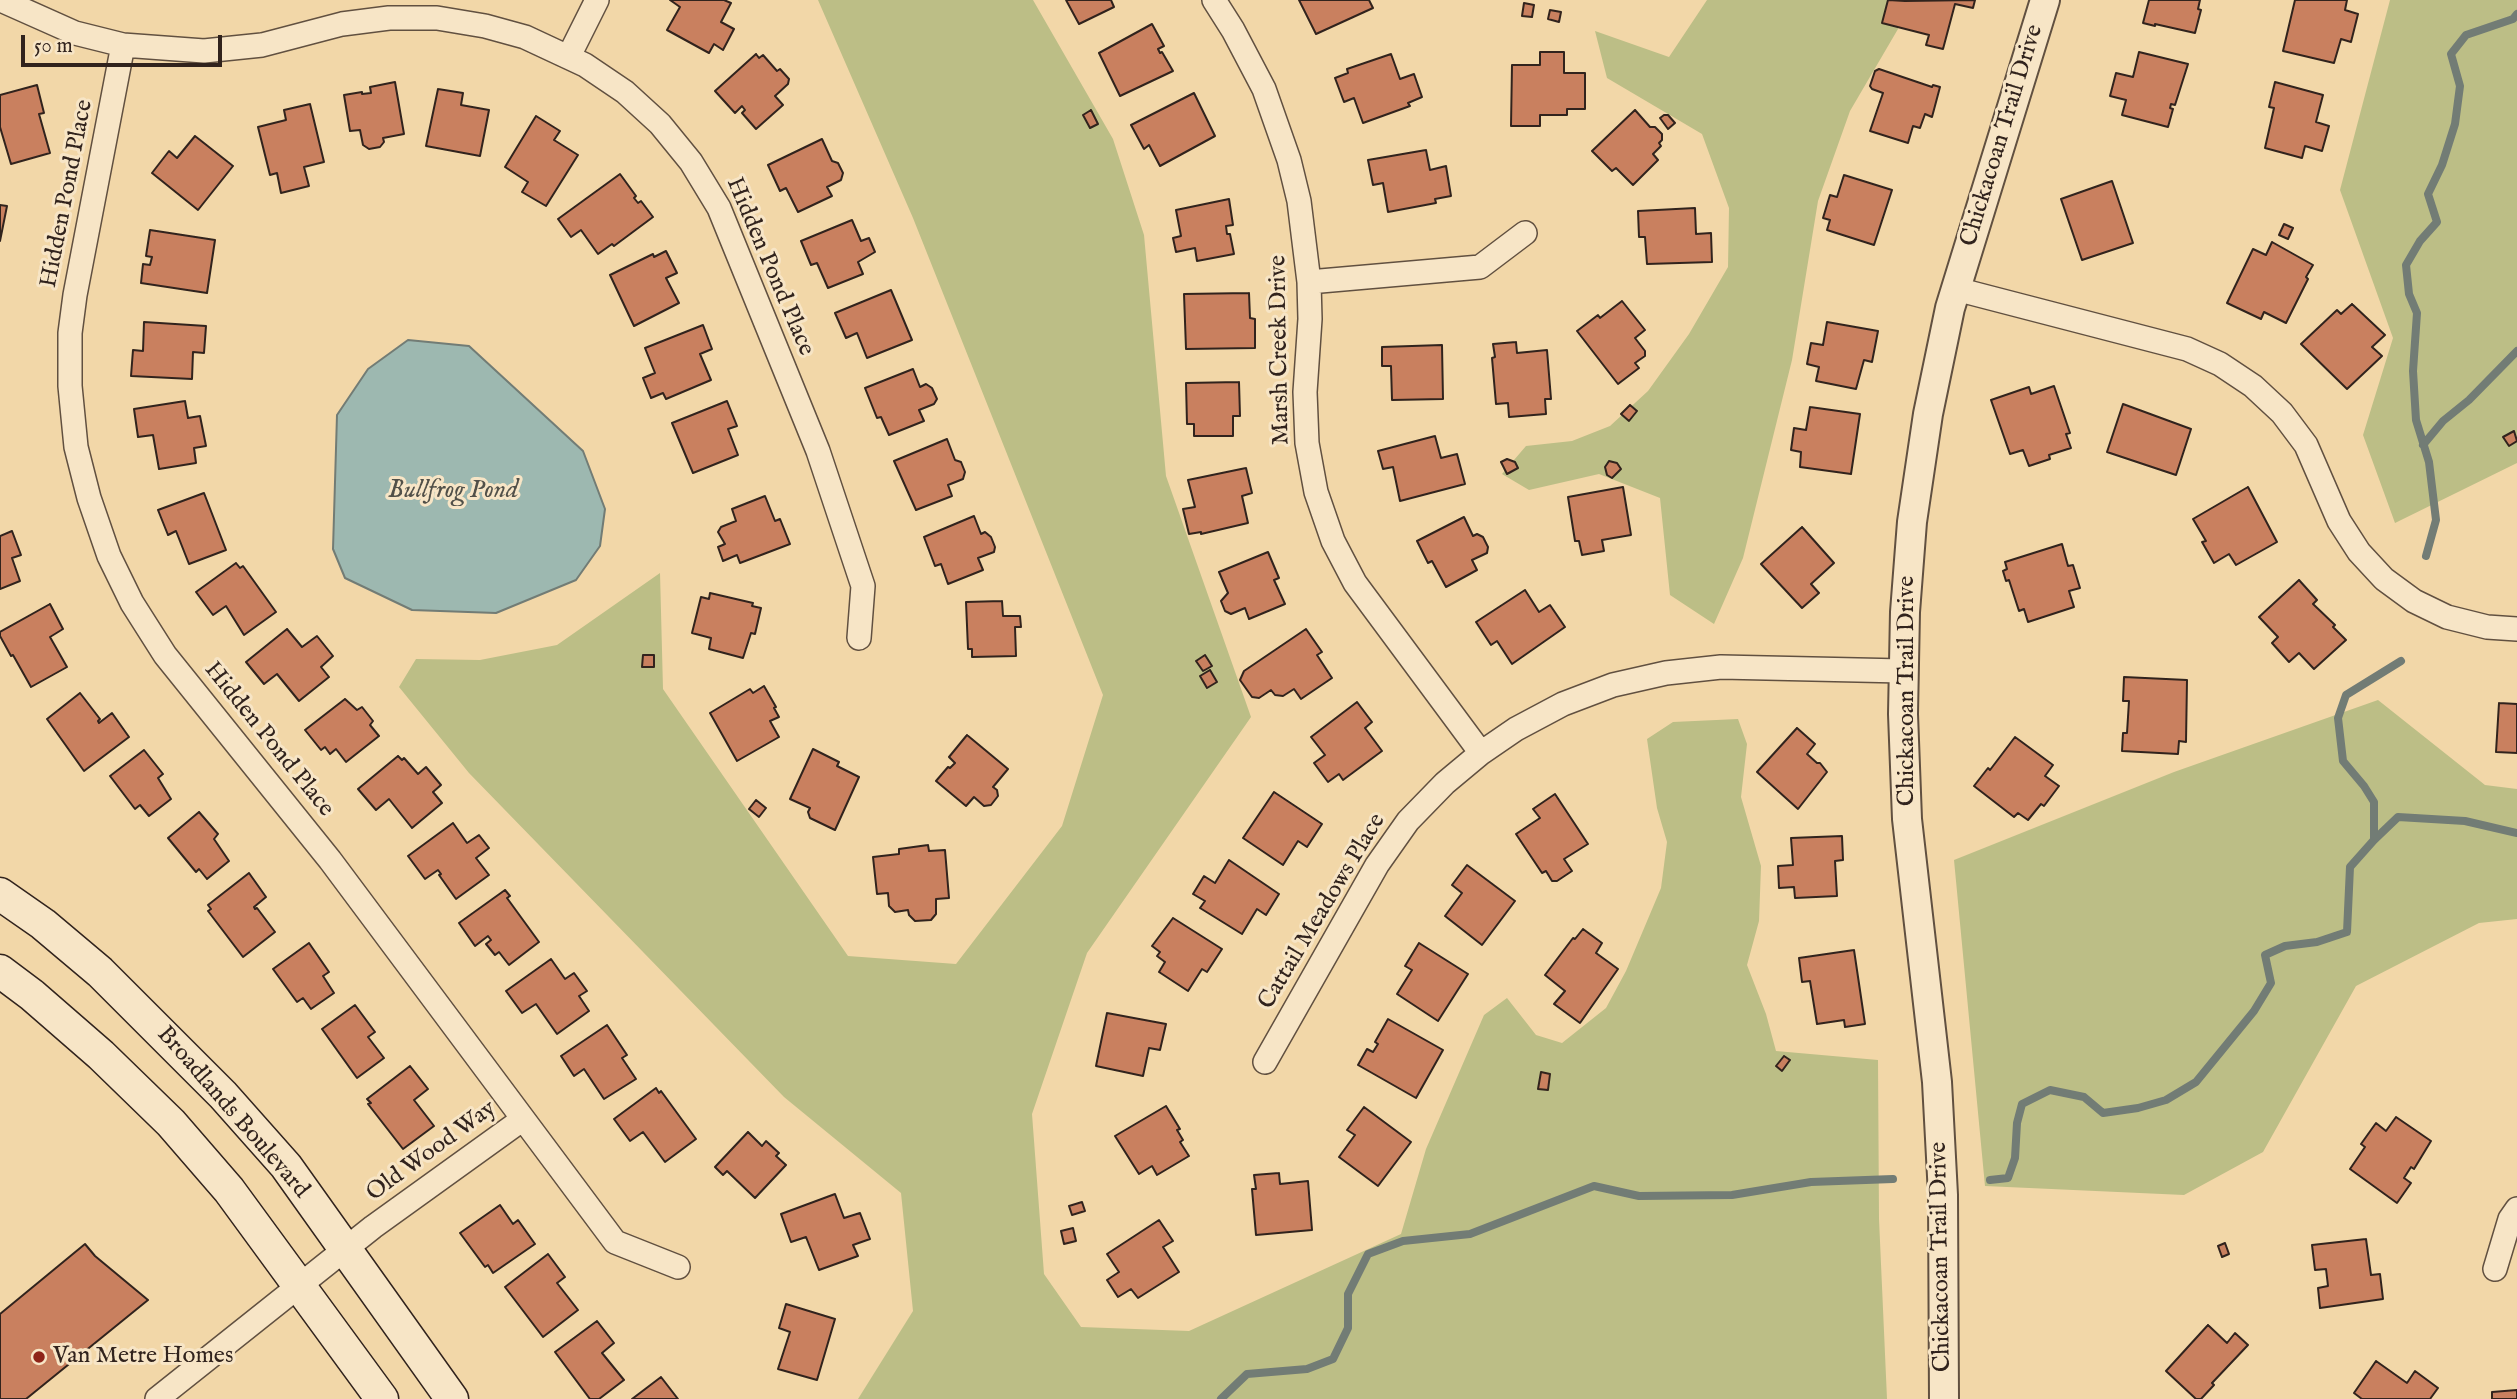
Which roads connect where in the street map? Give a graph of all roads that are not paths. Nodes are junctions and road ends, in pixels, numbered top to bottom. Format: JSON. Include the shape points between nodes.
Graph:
{"nodes":[{"id":1,"x":1,"y":0,"type":"edge"},
{"id":2,"x":597,"y":0,"type":"edge"},
{"id":3,"x":1214,"y":0,"type":"edge"},
{"id":4,"x":2045,"y":0,"type":"edge"},
{"id":5,"x":123,"y":45,"type":"junction"},
{"id":6,"x":569,"y":56,"type":"junction"},
{"id":7,"x":1525,"y":233,"type":"dead end"},
{"id":8,"x":1310,"y":282,"type":"junction"},
{"id":9,"x":1956,"y":289,"type":"junction"},
{"id":10,"x":2517,"y":629,"type":"edge"},
{"id":11,"x":859,"y":638,"type":"dead end"},
{"id":12,"x":1903,"y":671,"type":"junction"},
{"id":13,"x":1481,"y":752,"type":"junction"},
{"id":14,"x":0,"y":894,"type":"edge"},
{"id":15,"x":0,"y":971,"type":"edge"},
{"id":16,"x":1265,"y":1062,"type":"dead end"},
{"id":17,"x":523,"y":1119,"type":"junction"},
{"id":18,"x":2517,"y":1209,"type":"edge"},
{"id":19,"x":345,"y":1250,"type":"junction"},
{"id":20,"x":678,"y":1268,"type":"dead end"},
{"id":21,"x":2495,"y":1269,"type":"dead end"},
{"id":22,"x":299,"y":1285,"type":"junction"},
{"id":23,"x":157,"y":1399,"type":"edge"},
{"id":24,"x":382,"y":1399,"type":"edge"},
{"id":25,"x":452,"y":1399,"type":"edge"},
{"id":26,"x":1944,"y":1399,"type":"edge"}],
"edges":[{"from":1,"to":5,"type":"street","via":[[75,33]]},
{"from":2,"to":6,"type":"street"},
{"from":3,"to":8,"type":"street","name":"Marsh Creek Drive","via":[[1264,89],[1276,121],[1299,201]]},
{"from":4,"to":9,"type":"street","name":"Chickacoan Trail Drive"},
{"from":5,"to":6,"type":"street","name":"Hidden Pond Place","via":[[204,51],[262,45],[342,24],[437,18],[515,34]]},
{"from":5,"to":17,"type":"street","name":"Hidden Pond Place","via":[[70,333],[76,447],[109,556],[165,655],[330,860]]},
{"from":6,"to":11,"type":"street","name":"Hidden Pond Place","via":[[625,92],[660,124],[691,162],[719,208],[818,451],[863,586]]},
{"from":7,"to":8,"type":"street","via":[[1480,267]]},
{"from":8,"to":13,"type":"street","name":"Marsh Creek Drive","via":[[1307,443],[1316,492],[1333,541],[1355,583]]},
{"from":9,"to":10,"type":"street","via":[[2186,349],[2220,364],[2282,413],[2306,445],[2339,521],[2384,579],[2447,617]]},
{"from":9,"to":12,"type":"street","name":"Chickacoan Trail Drive","via":[[1928,414],[1912,522]]},
{"from":12,"to":13,"type":"street","name":"Cattail Meadows Place","via":[[1721,667],[1666,673],[1612,685],[1563,704]]},
{"from":12,"to":26,"type":"street","name":"Chickacoan Trail Drive","via":[[1907,819],[1937,1082],[1943,1195]]},
{"from":13,"to":16,"type":"street","name":"Cattail Meadows Place","via":[[1408,821],[1377,865]]},
{"from":14,"to":19,"type":"main road","name":"Broadlands Boulevard","via":[[100,972],[194,1065],[286,1166]]},
{"from":15,"to":22,"type":"main road","via":[[101,1055],[171,1123],[229,1190]]},
{"from":17,"to":19,"type":"street","name":"Old Wood Way"},
{"from":17,"to":20,"type":"street","name":"Hidden Pond Place","via":[[615,1242]]},
{"from":18,"to":21,"type":"street"},
{"from":19,"to":22,"type":"street","name":"Old Wood Way"},
{"from":19,"to":25,"type":"main road","name":"Broadlands Boulevard"},
{"from":22,"to":23,"type":"street","name":"Old Wood Way"},
{"from":22,"to":24,"type":"main road"}]}
